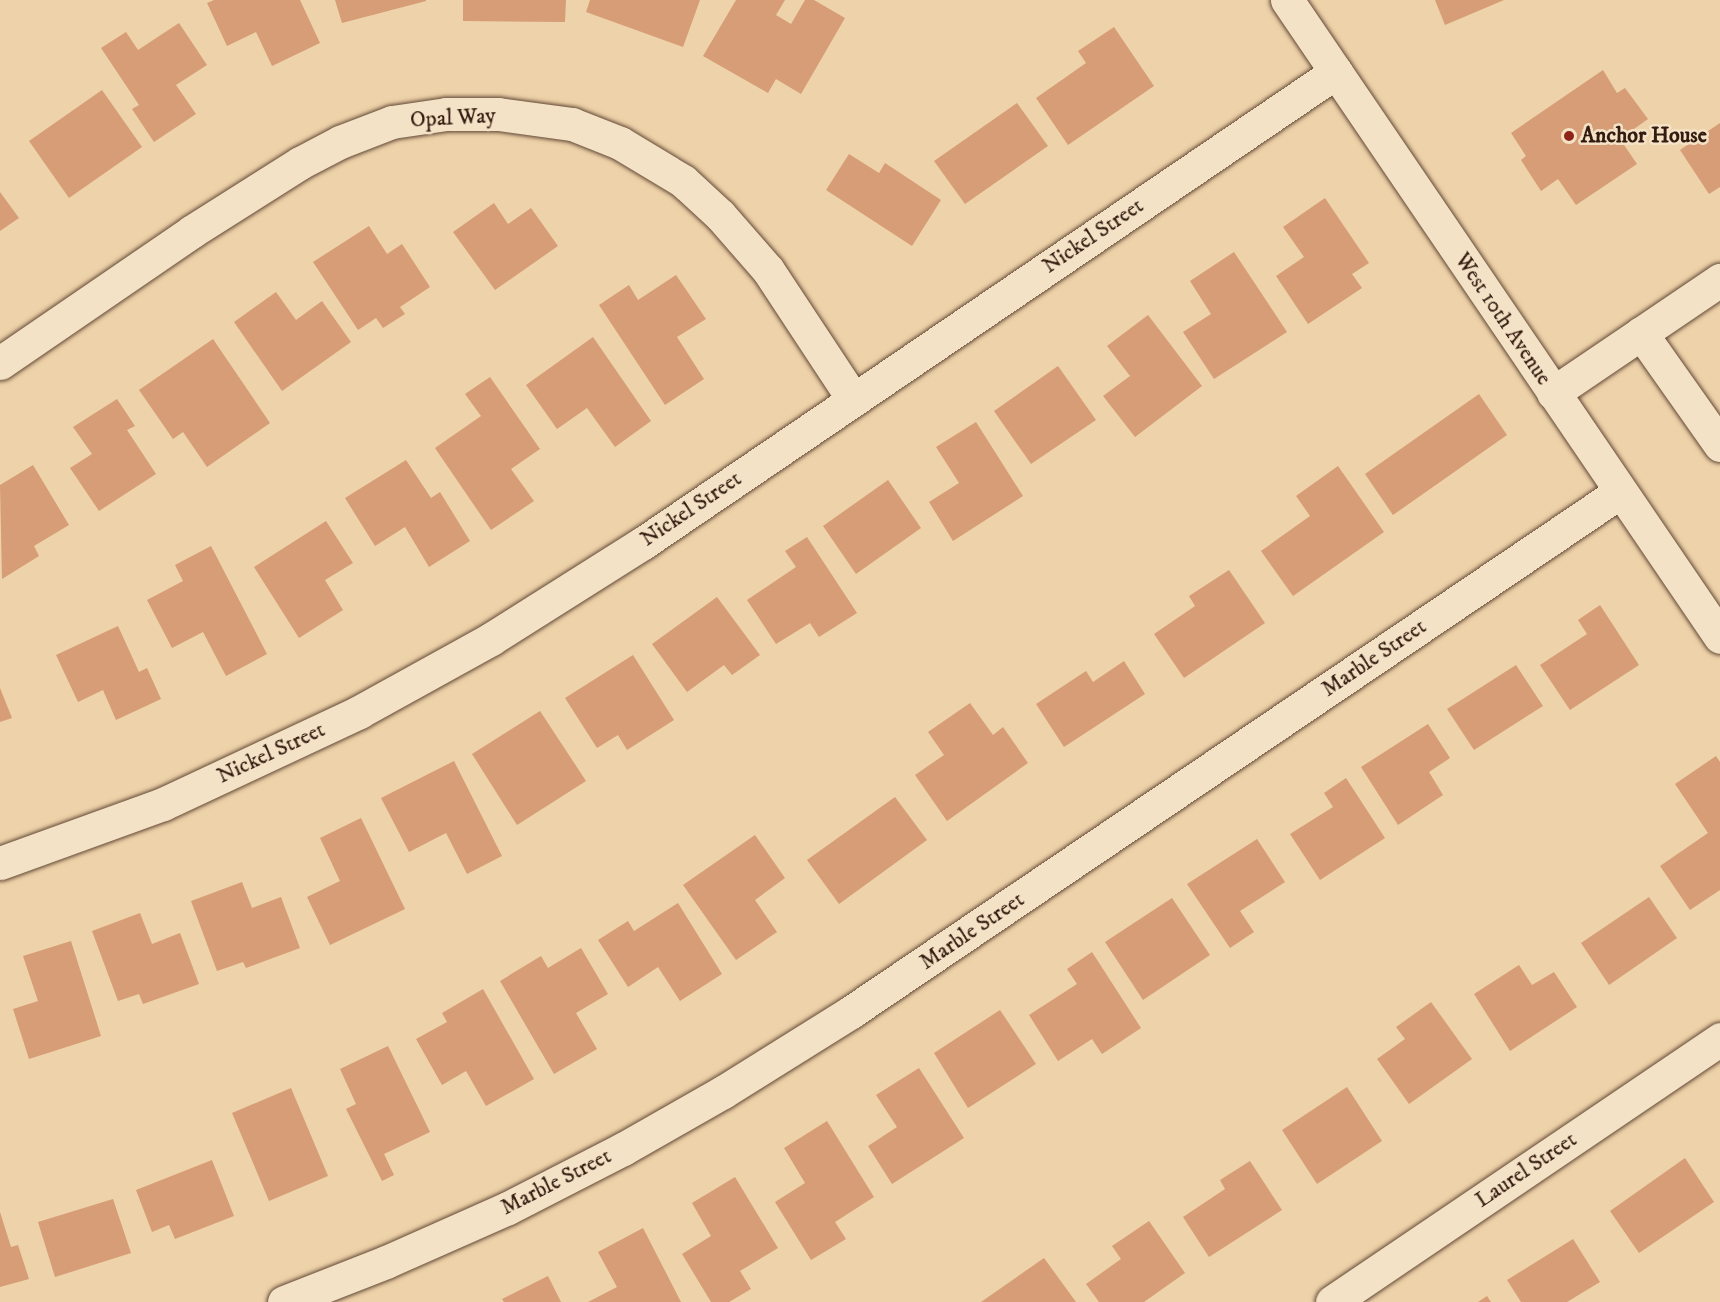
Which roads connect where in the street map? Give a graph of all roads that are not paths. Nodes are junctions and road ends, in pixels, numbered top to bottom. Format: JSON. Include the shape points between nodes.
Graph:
{"nodes":[{"id":1,"x":1287,"y":0,"type":"edge"},
{"id":2,"x":1335,"y":72,"type":"junction"},
{"id":3,"x":1720,"y":280,"type":"edge"},
{"id":4,"x":1641,"y":333,"type":"junction"},
{"id":5,"x":0,"y":363,"type":"edge"},
{"id":6,"x":1553,"y":393,"type":"junction"},
{"id":7,"x":853,"y":399,"type":"junction"},
{"id":8,"x":1720,"y":445,"type":"edge"},
{"id":9,"x":1620,"y":492,"type":"junction"},
{"id":10,"x":1720,"y":638,"type":"edge"},
{"id":11,"x":0,"y":863,"type":"edge"},
{"id":12,"x":1720,"y":1039,"type":"edge"},
{"id":13,"x":284,"y":1302,"type":"edge"},
{"id":14,"x":1332,"y":1302,"type":"edge"}],
"edges":[{"from":1,"to":2,"type":"street","name":"West 10th Avenue"},
{"from":2,"to":6,"type":"street","name":"West 10th Avenue"},
{"from":2,"to":7,"type":"street","name":"Nickel Street"},
{"from":3,"to":4,"type":"street"},
{"from":4,"to":6,"type":"street"},
{"from":4,"to":8,"type":"street"},
{"from":5,"to":7,"type":"street","name":"Opal Way","via":[[191,232],[340,142],[392,122],[446,114],[498,114],[572,124],[620,143],[683,181],[720,215],[768,270]]},
{"from":6,"to":9,"type":"street","name":"West 10th Avenue"},
{"from":7,"to":11,"type":"street","name":"Nickel Street","via":[[624,555],[491,639],[370,707],[163,804]]},
{"from":9,"to":10,"type":"street","name":"West 10th Avenue"},
{"from":9,"to":13,"type":"street","name":"Marble Street","via":[[851,1012],[723,1092],[508,1208]]},
{"from":12,"to":14,"type":"street","name":"Laurel Street"}]}
